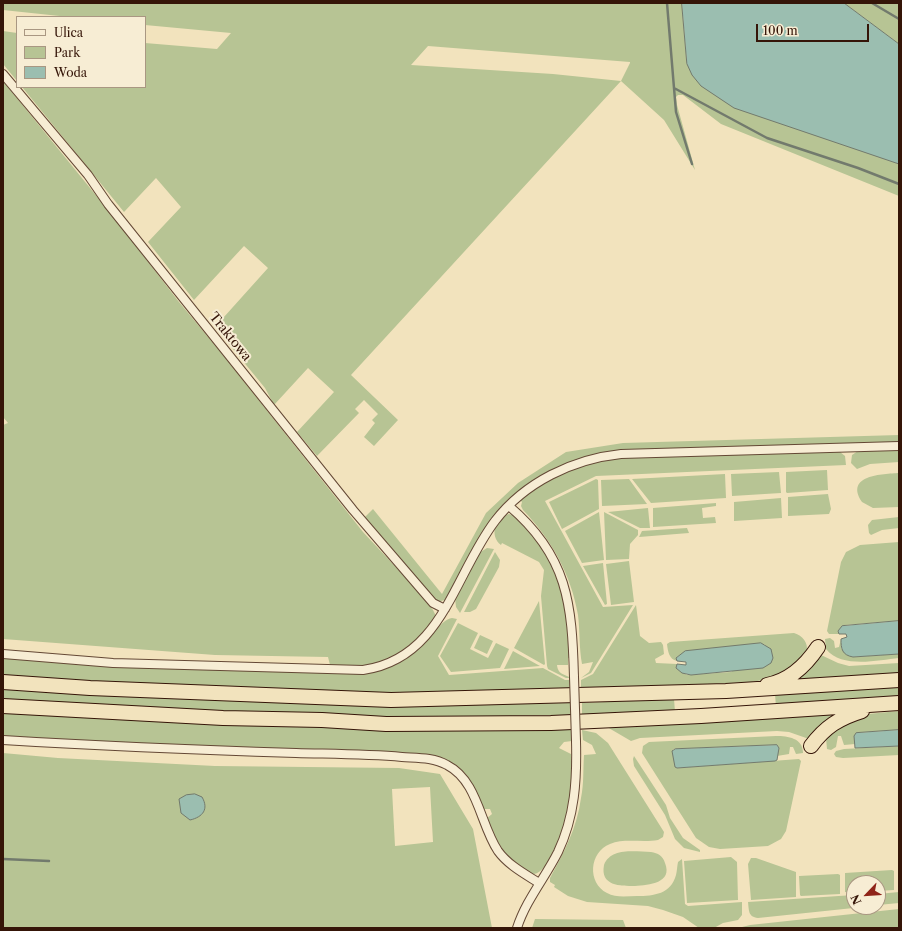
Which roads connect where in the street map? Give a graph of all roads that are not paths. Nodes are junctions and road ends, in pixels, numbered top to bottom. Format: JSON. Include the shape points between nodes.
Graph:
{"nodes":[{"id":1,"x":3,"y":74,"type":"edge"},
{"id":2,"x":899,"y":446,"type":"edge"},
{"id":3,"x":509,"y":506,"type":"junction"},
{"id":4,"x":445,"y":609,"type":"junction"},
{"id":5,"x":818,"y":647,"type":"dead end"},
{"id":6,"x":3,"y":654,"type":"edge"},
{"id":7,"x":899,"y":680,"type":"edge"},
{"id":8,"x":3,"y":682,"type":"edge"},
{"id":9,"x":726,"y":691,"type":"junction"},
{"id":10,"x":899,"y":703,"type":"edge"},
{"id":11,"x":3,"y":706,"type":"edge"},
{"id":12,"x":551,"y":723,"type":"junction"},
{"id":13,"x":602,"y":730,"type":"dead end"},
{"id":14,"x":3,"y":740,"type":"edge"},
{"id":15,"x":811,"y":746,"type":"dead end"},
{"id":16,"x":539,"y":883,"type":"junction"},
{"id":17,"x":517,"y":928,"type":"edge"}],
"edges":[{"from":1,"to":4,"type":"street","name":"Traktowa","via":[[88,175],[108,204],[353,510],[433,603]]},
{"from":2,"to":3,"type":"street","via":[[608,455],[556,472],[535,484]]},
{"from":3,"to":4,"type":"street","via":[[495,520],[485,536]]},
{"from":3,"to":16,"type":"street","bridge":true,"via":[[542,542],[561,578],[572,619],[577,782],[573,808],[557,853]]},
{"from":4,"to":6,"type":"street","via":[[425,637],[408,653],[386,664],[363,670],[113,663]]},
{"from":5,"to":9,"type":"highway","via":[[803,666],[783,680]]},
{"from":7,"to":9,"type":"highway"},
{"from":8,"to":9,"type":"highway","via":[[391,700]]},
{"from":10,"to":12,"type":"highway"},
{"from":10,"to":15,"type":"highway","via":[[845,716],[832,724]]},
{"from":11,"to":12,"type":"highway","via":[[386,724]]},
{"from":12,"to":13,"type":"highway"},
{"from":14,"to":16,"type":"street","via":[[430,759],[447,765],[460,775],[470,788],[488,832],[500,853],[520,871]]},
{"from":16,"to":17,"type":"street"}]}
